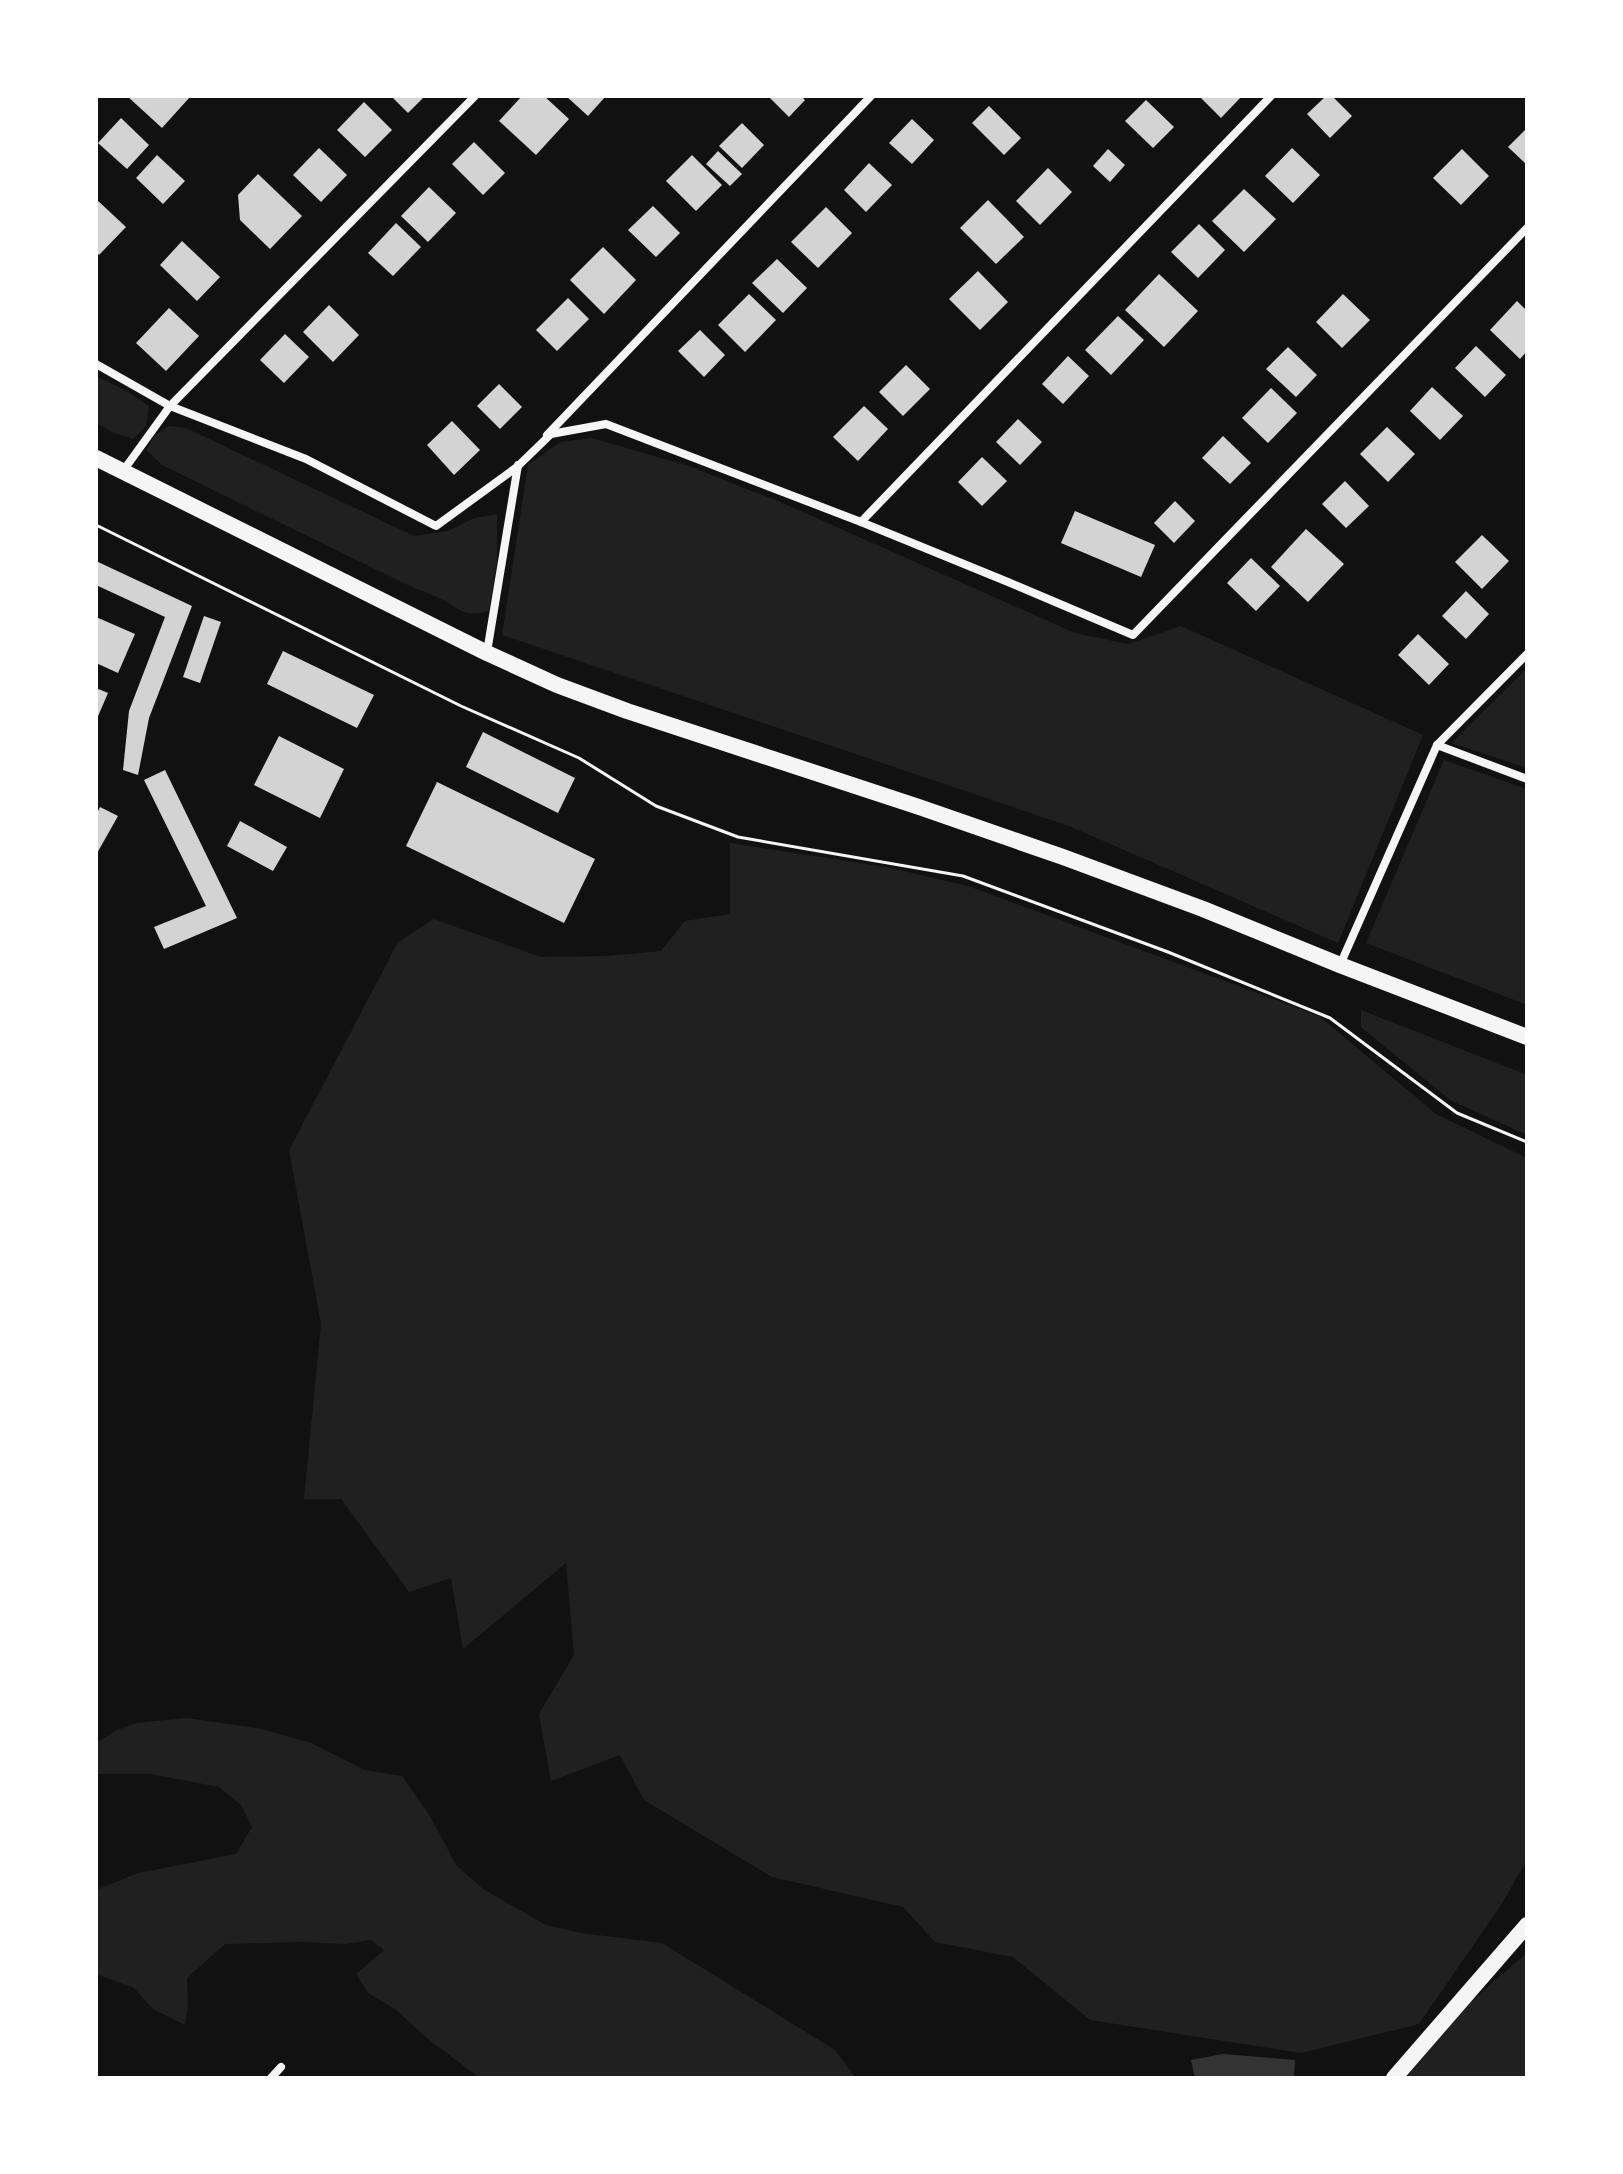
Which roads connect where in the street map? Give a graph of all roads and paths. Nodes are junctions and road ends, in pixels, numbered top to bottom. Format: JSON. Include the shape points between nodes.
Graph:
{"nodes":[{"id":1,"x":475,"y":96,"type":"edge"},
{"id":2,"x":871,"y":96,"type":"edge"},
{"id":3,"x":1271,"y":96,"type":"edge"},
{"id":4,"x":1527,"y":228,"type":"edge"},
{"id":5,"x":96,"y":364,"type":"edge"},
{"id":6,"x":170,"y":406,"type":"junction"},
{"id":7,"x":96,"y":458,"type":"edge"},
{"id":8,"x":517,"y":467,"type":"junction"},
{"id":9,"x":123,"y":472,"type":"junction"},
{"id":10,"x":861,"y":522,"type":"junction"},
{"id":11,"x":96,"y":525,"type":"edge"},
{"id":12,"x":487,"y":653,"type":"junction"},
{"id":13,"x":1527,"y":654,"type":"edge"},
{"id":14,"x":1437,"y":745,"type":"junction"},
{"id":15,"x":1527,"y":779,"type":"edge"},
{"id":16,"x":1340,"y":965,"type":"junction"},
{"id":17,"x":1527,"y":1037,"type":"edge"},
{"id":18,"x":1527,"y":1142,"type":"edge"},
{"id":19,"x":1527,"y":1925,"type":"edge"},
{"id":20,"x":281,"y":2067,"type":"dead end"},
{"id":21,"x":271,"y":2078,"type":"edge"},
{"id":22,"x":1394,"y":2078,"type":"edge"}],
"edges":[{"from":1,"to":6,"type":"street"},
{"from":2,"to":8,"type":"street"},
{"from":3,"to":10,"type":"street"},
{"from":4,"to":10,"type":"street","via":[[1133,635]]},
{"from":5,"to":6,"type":"street"},
{"from":6,"to":8,"type":"street","via":[[306,459],[436,526]]},
{"from":6,"to":9,"type":"street"},
{"from":7,"to":9,"type":"main road"},
{"from":8,"to":10,"type":"street","via":[[551,434],[606,424]]},
{"from":8,"to":12,"type":"street"},
{"from":9,"to":12,"type":"main road"},
{"from":11,"to":18,"type":"path","via":[[461,706],[579,758],[656,806],[738,837],[963,876],[1168,952],[1330,1018],[1457,1113]]},
{"from":12,"to":16,"type":"main road","via":[[627,711],[1063,857]]},
{"from":13,"to":14,"type":"street"},
{"from":14,"to":15,"type":"street"},
{"from":14,"to":16,"type":"street"},
{"from":16,"to":17,"type":"main road"},
{"from":19,"to":22,"type":"main road"},
{"from":20,"to":21,"type":"street"}]}
